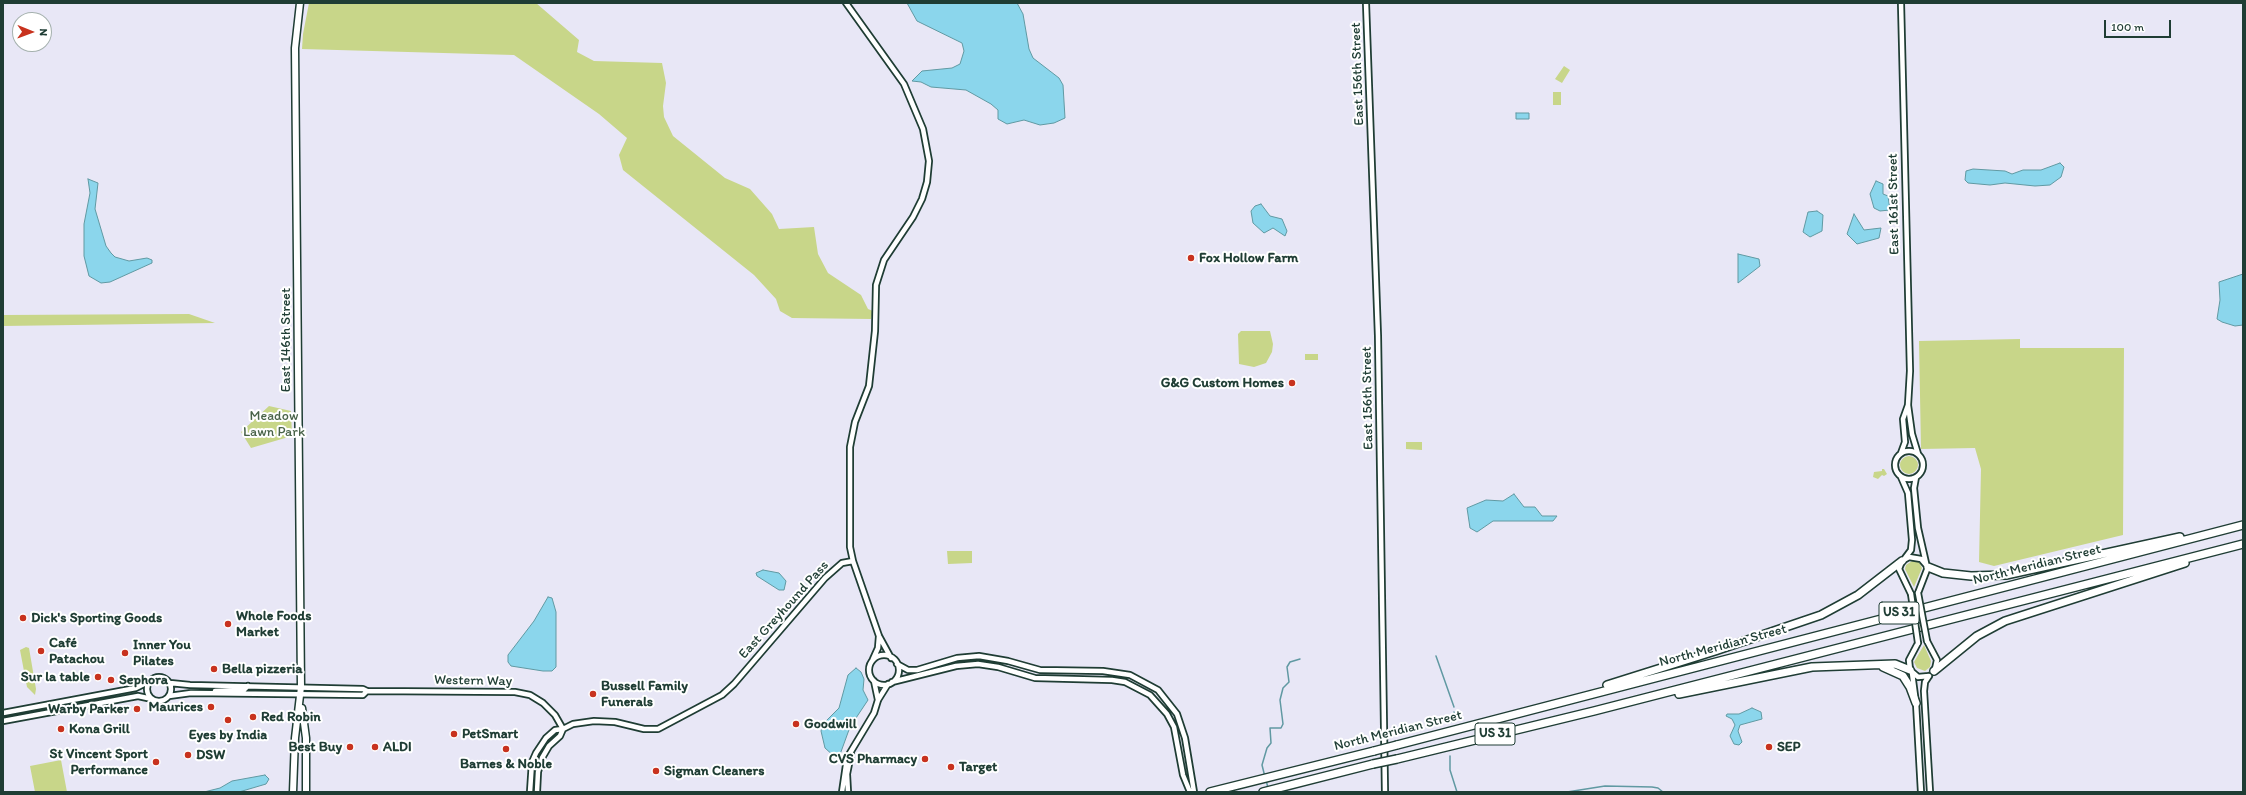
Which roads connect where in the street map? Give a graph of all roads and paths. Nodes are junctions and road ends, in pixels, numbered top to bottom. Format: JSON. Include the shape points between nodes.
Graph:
{"nodes":[{"id":1,"x":300,"y":3,"type":"edge"},
{"id":2,"x":846,"y":3,"type":"edge"},
{"id":3,"x":1366,"y":3,"type":"edge"},
{"id":4,"x":1901,"y":3,"type":"edge"},
{"id":5,"x":1908,"y":404,"type":"junction"},
{"id":6,"x":1901,"y":453,"type":"junction"},
{"id":7,"x":1918,"y":454,"type":"junction"},
{"id":8,"x":1901,"y":477,"type":"junction"},
{"id":9,"x":1916,"y":477,"type":"junction"},
{"id":10,"x":2243,"y":524,"type":"edge"},
{"id":11,"x":2239,"y":545,"type":"edge"},
{"id":12,"x":1903,"y":560,"type":"junction"},
{"id":13,"x":853,"y":561,"type":"junction"},
{"id":14,"x":1927,"y":565,"type":"junction"},
{"id":15,"x":879,"y":636,"type":"junction"},
{"id":16,"x":891,"y":658,"type":"junction"},
{"id":17,"x":873,"y":660,"type":"junction"},
{"id":18,"x":897,"y":664,"type":"junction"},
{"id":19,"x":1876,"y":664,"type":"junction"},
{"id":20,"x":1911,"y":671,"type":"junction"},
{"id":21,"x":1932,"y":674,"type":"junction"},
{"id":22,"x":150,"y":681,"type":"junction"},
{"id":23,"x":874,"y":681,"type":"junction"},
{"id":24,"x":170,"y":683,"type":"junction"},
{"id":25,"x":890,"y":683,"type":"junction"},
{"id":26,"x":248,"y":686,"type":"junction"},
{"id":27,"x":301,"y":687,"type":"junction"},
{"id":28,"x":367,"y":691,"type":"junction"},
{"id":29,"x":204,"y":693,"type":"junction"},
{"id":30,"x":169,"y":696,"type":"junction"},
{"id":31,"x":301,"y":697,"type":"junction"},
{"id":32,"x":152,"y":699,"type":"junction"},
{"id":33,"x":878,"y":700,"type":"junction"},
{"id":34,"x":1555,"y":703,"type":"junction"},
{"id":35,"x":1916,"y":703,"type":"junction"},
{"id":36,"x":1594,"y":711,"type":"junction"},
{"id":37,"x":3,"y":713,"type":"edge"},
{"id":38,"x":3,"y":721,"type":"edge"},
{"id":39,"x":563,"y":729,"type":"junction"},
{"id":40,"x":851,"y":750,"type":"junction"},
{"id":41,"x":293,"y":792,"type":"edge"},
{"id":42,"x":306,"y":792,"type":"edge"},
{"id":43,"x":530,"y":792,"type":"edge"},
{"id":44,"x":537,"y":792,"type":"edge"},
{"id":45,"x":842,"y":792,"type":"edge"},
{"id":46,"x":848,"y":792,"type":"edge"},
{"id":47,"x":1190,"y":792,"type":"edge"},
{"id":48,"x":1194,"y":792,"type":"edge"},
{"id":49,"x":1212,"y":792,"type":"edge"},
{"id":50,"x":1263,"y":792,"type":"edge"},
{"id":51,"x":1385,"y":792,"type":"edge"},
{"id":52,"x":1921,"y":792,"type":"edge"},
{"id":53,"x":1930,"y":792,"type":"edge"}],
"edges":[{"from":1,"to":27,"type":"main road","name":"East 146th Street","via":[[295,48]]},
{"from":2,"to":13,"type":"street","via":[[904,84],[923,129],[929,161],[922,199],[884,260],[876,285],[875,332],[869,386],[855,422],[850,447],[850,547]]},
{"from":3,"to":51,"type":"street","name":"East 156th Street","via":[[1378,336]]},
{"from":4,"to":5,"type":"street","name":"East 161st Street","via":[[1910,372]]},
{"from":5,"to":6,"type":"street","name":"East 161st Street","via":[[1904,412],[1905,442]]},
{"from":5,"to":7,"type":"street","name":"East 161st Street"},
{"from":6,"to":7,"type":"street","via":[[1908,451]]},
{"from":6,"to":8,"type":"street","via":[[1895,463],[1896,471]]},
{"from":7,"to":9,"type":"street","via":[[1923,467]]},
{"from":8,"to":9,"type":"street"},
{"from":8,"to":12,"type":"street","via":[[1908,493],[1912,540],[1911,550]]},
{"from":9,"to":14,"type":"street","via":[[1914,488],[1918,528]]},
{"from":10,"to":14,"type":"highway","via":[[2006,575],[1971,576],[1943,573]]},
{"from":10,"to":34,"type":"highway","name":"North Meridian Street","number":"US 31"},
{"from":11,"to":21,"type":"highway","via":[[2006,621],[1977,636]]},
{"from":11,"to":36,"type":"highway","name":"North Meridian Street","number":"US 31"},
{"from":12,"to":14,"type":"street","via":[[1917,557]]},
{"from":12,"to":20,"type":"street","bridge":true,"via":[[1900,573],[1911,594],[1918,643],[1909,660]]},
{"from":12,"to":34,"type":"highway","via":[[1858,595],[1821,615]]},
{"from":13,"to":15,"type":"street"},
{"from":13,"to":39,"type":"street","name":"East Greyhound Pass","via":[[842,563],[824,578],[722,695],[658,729],[594,721],[573,724]]},
{"from":14,"to":21,"type":"street","bridge":true,"via":[[1918,593],[1927,641],[1937,660]]},
{"from":15,"to":16,"type":"street"},
{"from":15,"to":17,"type":"street"},
{"from":16,"to":17,"type":"street","via":[[882,655]]},
{"from":16,"to":18,"type":"street"},
{"from":17,"to":23,"type":"street","via":[[869,668]]},
{"from":18,"to":25,"type":"street","via":[[898,674]]},
{"from":18,"to":48,"type":"street","via":[[908,670],[917,670],[957,658],[979,656],[1040,670],[1118,672],[1130,675],[1158,690],[1177,714],[1185,738]]},
{"from":19,"to":20,"type":"highway","via":[[1899,664]]},
{"from":19,"to":35,"type":"highway","via":[[1903,676]]},
{"from":19,"to":36,"type":"highway","via":[[1803,668]]},
{"from":20,"to":21,"type":"street","via":[[1921,678]]},
{"from":20,"to":35,"type":"street"},
{"from":21,"to":53,"type":"street","via":[[1925,682],[1924,691]]},
{"from":22,"to":24,"type":"street","via":[[162,677]]},
{"from":22,"to":32,"type":"street","via":[[148,692]]},
{"from":22,"to":37,"type":"street","via":[[136,688]]},
{"from":23,"to":25,"type":"street"},
{"from":23,"to":33,"type":"street"},
{"from":24,"to":26,"type":"street"},
{"from":24,"to":30,"type":"street"},
{"from":25,"to":33,"type":"street"},
{"from":25,"to":47,"type":"street","via":[[956,666],[978,664],[1003,668],[1035,678],[1125,682],[1150,695],[1167,714],[1177,741],[1184,781]]},
{"from":26,"to":27,"type":"street","name":"Western Way"},
{"from":26,"to":29,"type":"street","via":[[244,690]]},
{"from":27,"to":28,"type":"street","name":"Western Way"},
{"from":27,"to":31,"type":"main road","name":"East 146th Street"},
{"from":28,"to":31,"type":"street","name":"Western Way","via":[[363,695]]},
{"from":28,"to":39,"type":"street","name":"Western Way","via":[[522,693],[536,698],[549,708]]},
{"from":29,"to":30,"type":"street"},
{"from":29,"to":31,"type":"street","name":"Western Way"},
{"from":30,"to":32,"type":"street","via":[[161,701]]},
{"from":31,"to":41,"type":"main road","name":"East 146th Street","via":[[295,738]]},
{"from":31,"to":42,"type":"main road","name":"East 146th Street","via":[[306,738]]},
{"from":32,"to":38,"type":"street","via":[[144,696],[128,698]]},
{"from":33,"to":40,"type":"street","via":[[874,713]]},
{"from":34,"to":49,"type":"highway","name":"North Meridian Street","number":"US 31","bridge":true},
{"from":35,"to":52,"type":"street"},
{"from":36,"to":50,"type":"highway","name":"North Meridian Street","number":"US 31","bridge":true},
{"from":39,"to":43,"type":"street","name":"East Greyhound Pass","via":[[555,730],[538,749],[532,762]]},
{"from":39,"to":44,"type":"street","via":[[542,758]]},
{"from":40,"to":45,"type":"street","via":[[845,768]]},
{"from":40,"to":46,"type":"street","via":[[847,774]]}]}
